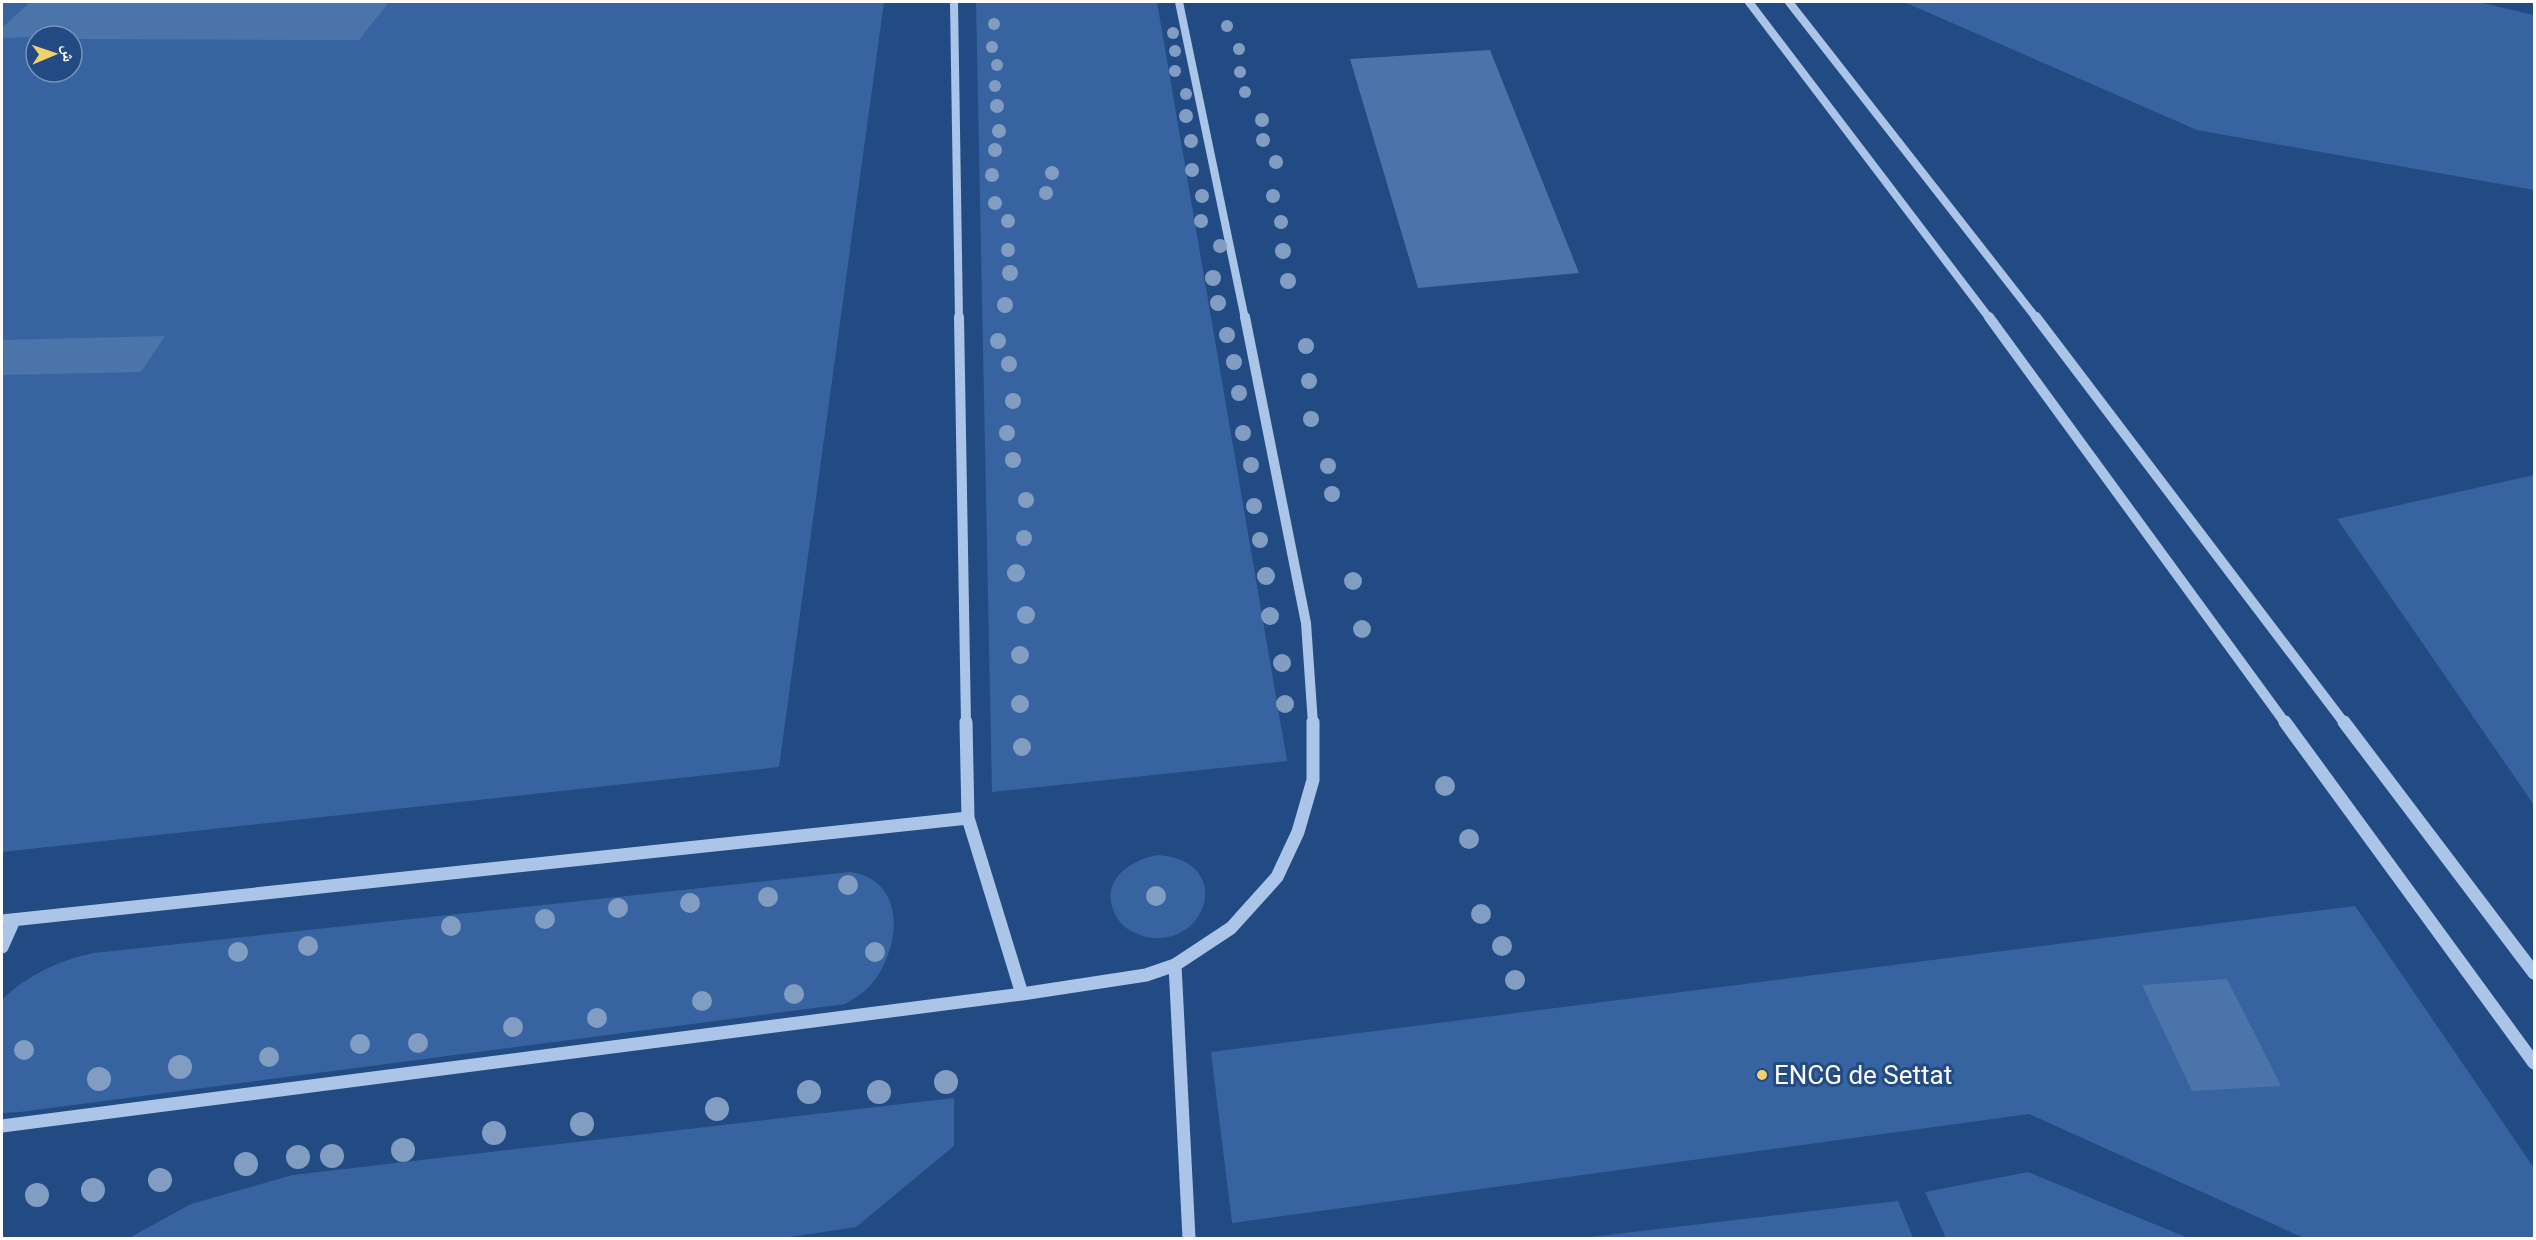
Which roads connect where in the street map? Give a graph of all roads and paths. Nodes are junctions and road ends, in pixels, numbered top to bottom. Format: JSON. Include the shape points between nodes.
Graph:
{"nodes":[{"id":1,"x":954,"y":2,"type":"edge"},
{"id":2,"x":1179,"y":2,"type":"edge"},
{"id":3,"x":1749,"y":2,"type":"edge"},
{"id":4,"x":1790,"y":2,"type":"edge"},
{"id":5,"x":968,"y":818,"type":"junction"},
{"id":6,"x":8,"y":921,"type":"edge"},
{"id":7,"x":2,"y":947,"type":"edge"},
{"id":8,"x":1175,"y":965,"type":"junction"},
{"id":9,"x":2535,"y":973,"type":"edge"},
{"id":10,"x":1022,"y":994,"type":"junction"},
{"id":11,"x":2535,"y":1063,"type":"edge"},
{"id":12,"x":2,"y":1126,"type":"edge"},
{"id":13,"x":1189,"y":1239,"type":"edge"}],
"edges":[{"from":1,"to":5,"type":"street"},
{"from":2,"to":8,"type":"street","via":[[1306,623],[1313,710],[1313,780],[1298,832],[1277,877],[1231,928]]},
{"from":3,"to":11,"type":"street","via":[[1977,301]]},
{"from":4,"to":9,"type":"street","via":[[2024,302]]},
{"from":5,"to":6,"type":"street"},
{"from":5,"to":10,"type":"street"},
{"from":6,"to":7,"type":"street"},
{"from":8,"to":10,"type":"street","via":[[1146,975]]},
{"from":8,"to":13,"type":"street"},
{"from":10,"to":12,"type":"street"}]}
